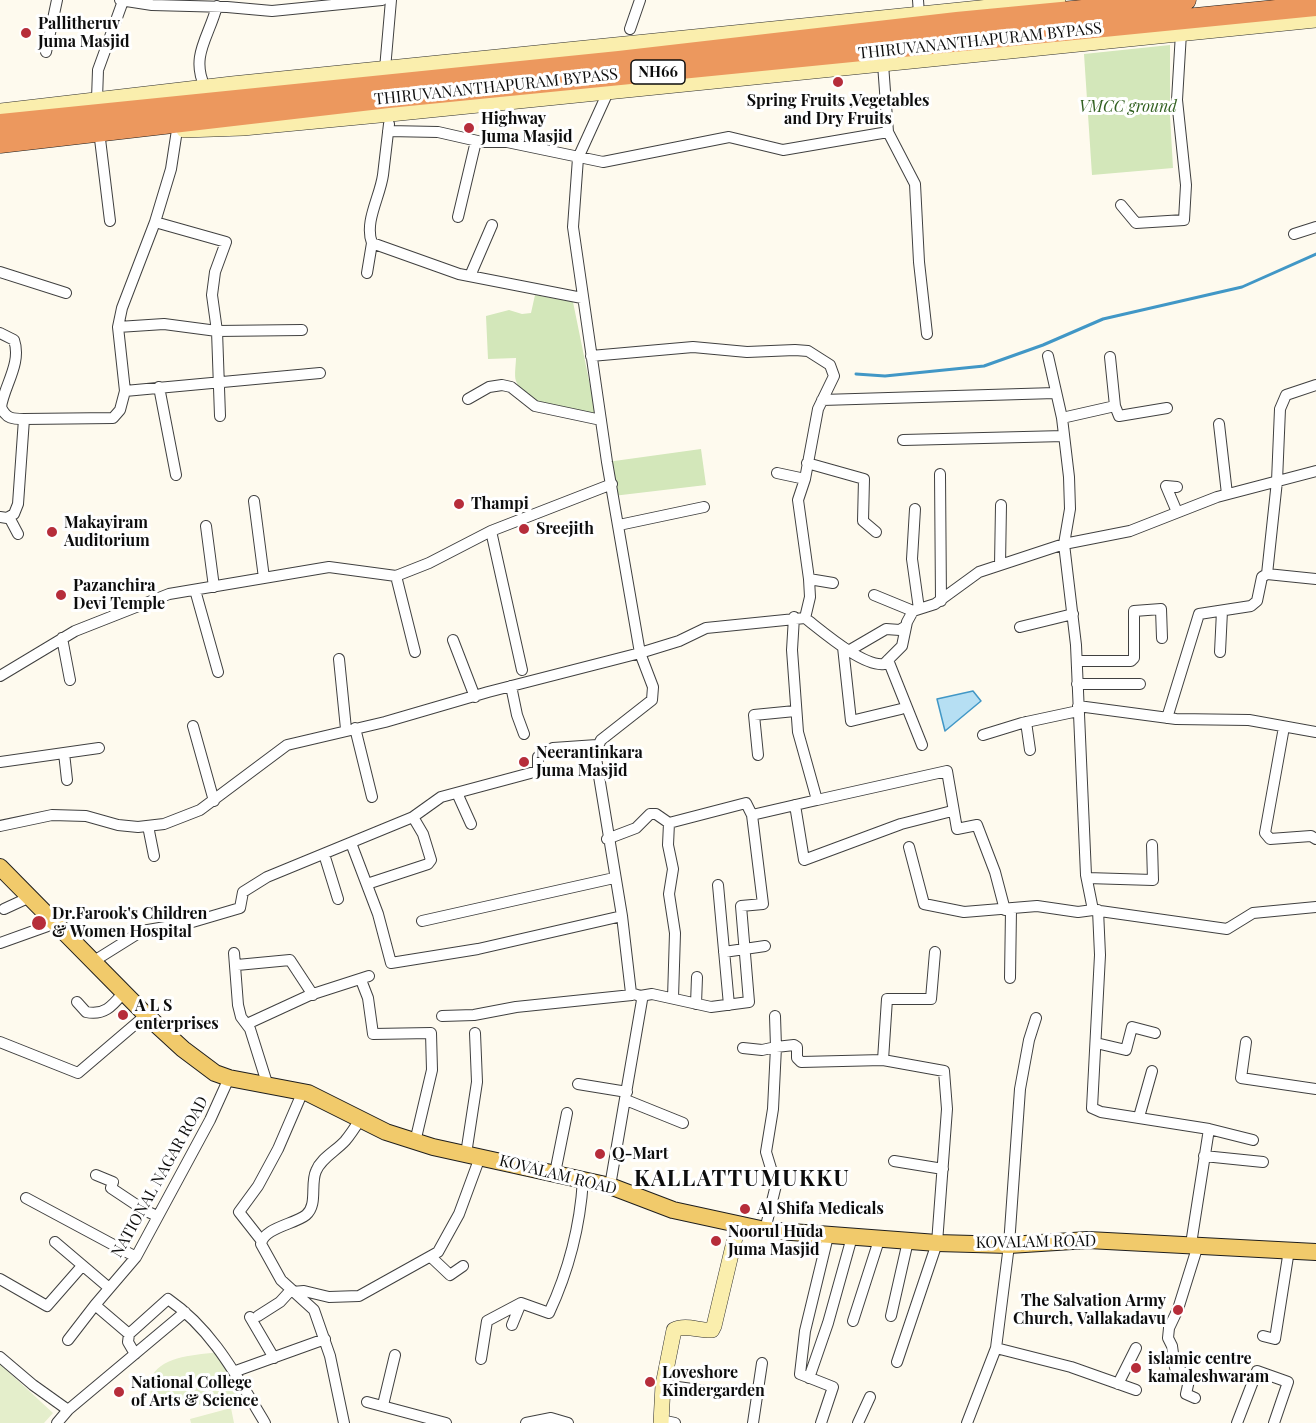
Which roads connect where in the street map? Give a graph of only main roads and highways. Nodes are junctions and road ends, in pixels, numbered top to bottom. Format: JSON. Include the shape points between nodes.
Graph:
{"nodes":[{"id":1,"x":1186,"y":0,"type":"edge"},
{"id":2,"x":1316,"y":6,"type":"edge"},
{"id":3,"x":0,"y":124,"type":"edge"},
{"id":4,"x":0,"y":143,"type":"edge"},
{"id":5,"x":0,"y":867,"type":"edge"},
{"id":6,"x":1316,"y":1252,"type":"edge"}],
"edges":[{"from":1,"to":3,"type":"highway","name":"THIRUVANANTHAPURAM BYPASS","number":"NH66"},
{"from":2,"to":4,"type":"highway","name":"THIRUVANANTHAPURAM BYPASS","number":"NH66","via":[[388,98]]},
{"from":5,"to":6,"type":"main road","name":"KOVALAM ROAD","via":[[146,1015],[215,1073],[303,1091],[415,1142],[610,1186],[674,1210],[765,1230],[937,1243],[1009,1245],[1088,1240]]}]}
